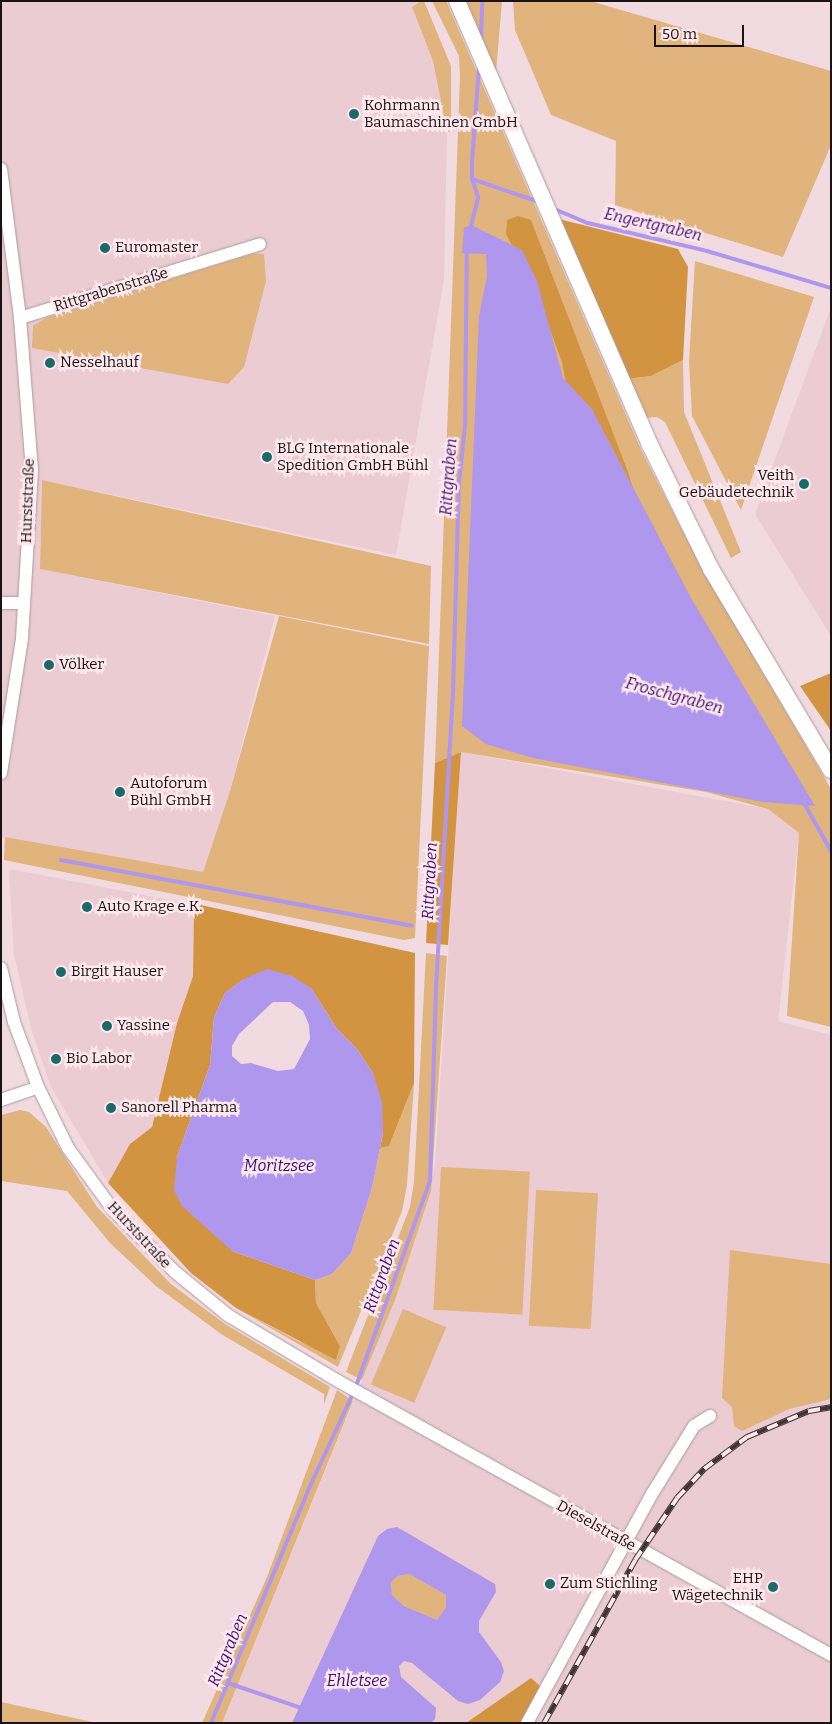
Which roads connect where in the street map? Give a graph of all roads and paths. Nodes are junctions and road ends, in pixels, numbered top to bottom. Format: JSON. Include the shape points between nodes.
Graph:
{"nodes":[{"id":1,"x":459,"y":5,"type":"edge"},
{"id":2,"x":1,"y":169,"type":"edge"},
{"id":3,"x":260,"y":244,"type":"dead end"},
{"id":4,"x":20,"y":318,"type":"junction"},
{"id":5,"x":1,"y":602,"type":"edge"},
{"id":6,"x":24,"y":603,"type":"junction"},
{"id":7,"x":831,"y":770,"type":"edge"},
{"id":8,"x":1,"y":773,"type":"edge"},
{"id":9,"x":1,"y":968,"type":"edge"},
{"id":10,"x":38,"y":1087,"type":"junction"},
{"id":11,"x":1,"y":1100,"type":"edge"},
{"id":12,"x":361,"y":1394,"type":"joint"},
{"id":13,"x":710,"y":1416,"type":"dead end"},
{"id":14,"x":626,"y":1543,"type":"junction"},
{"id":15,"x":831,"y":1655,"type":"edge"},
{"id":16,"x":527,"y":1723,"type":"edge"}],
"edges":[{"from":1,"to":7,"type":"main road","via":[[650,445],[711,569]]},
{"from":2,"to":4,"type":"street","name":"Hurststraße"},
{"from":3,"to":4,"type":"street","name":"Rittgrabenstraße"},
{"from":4,"to":6,"type":"street","name":"Hurststraße","via":[[32,470]]},
{"from":5,"to":6,"type":"street"},
{"from":6,"to":8,"type":"street","name":"Hurststraße","via":[[22,639]]},
{"from":9,"to":10,"type":"street","name":"Hurststraße","via":[[14,1022]]},
{"from":10,"to":11,"type":"street"},
{"from":10,"to":12,"type":"street","name":"Hurststraße","via":[[68,1148],[114,1211],[175,1272],[229,1316]]},
{"from":12,"to":14,"type":"street","name":"Dieselstraße"},
{"from":13,"to":14,"type":"street","via":[[694,1426]]},
{"from":14,"to":15,"type":"street","name":"Dieselstraße"},
{"from":14,"to":16,"type":"street"}]}
